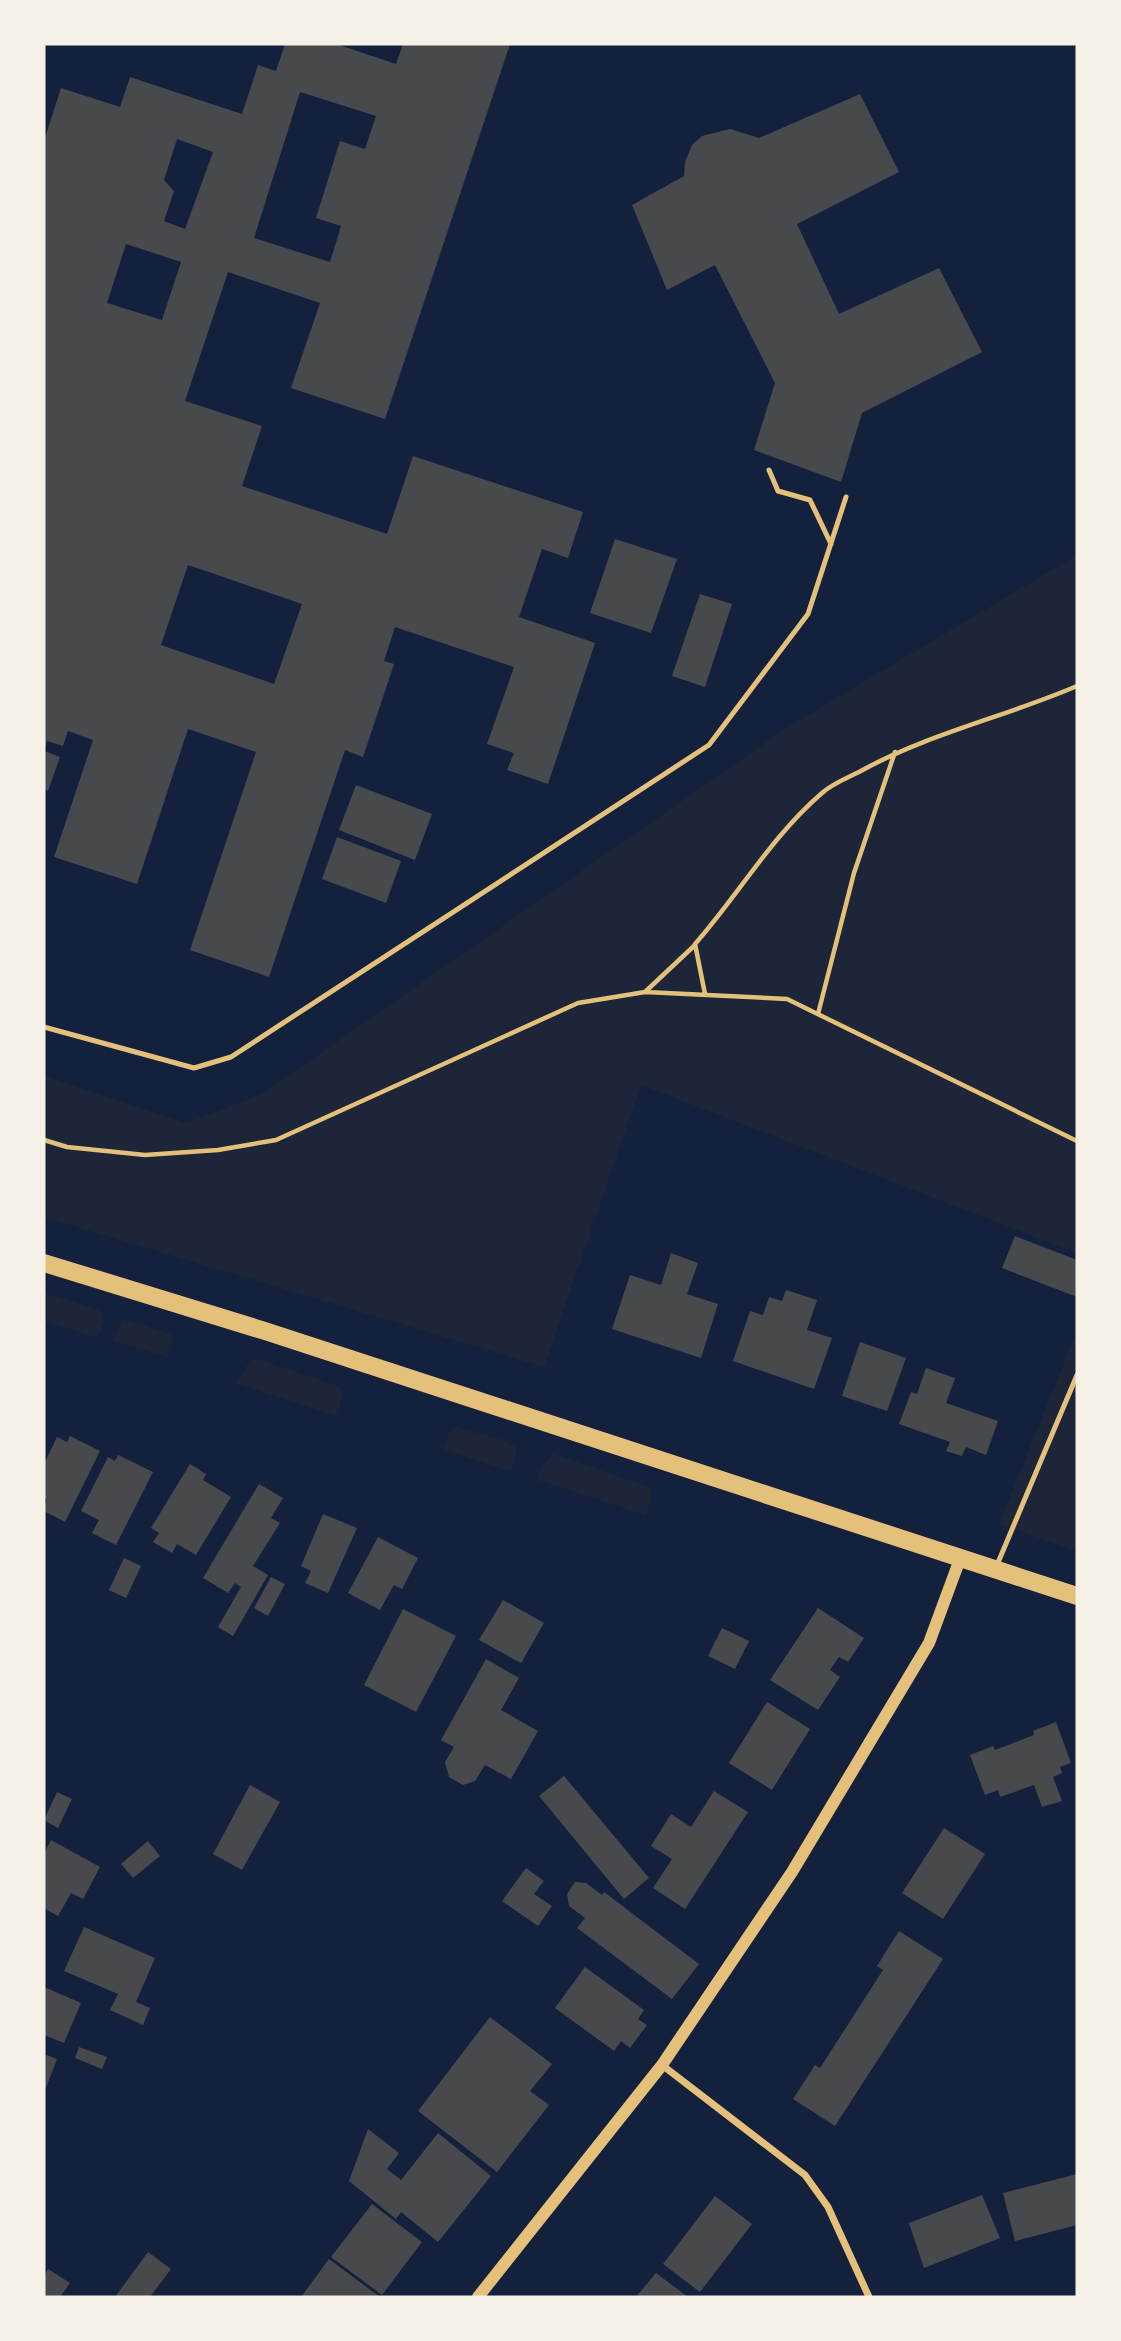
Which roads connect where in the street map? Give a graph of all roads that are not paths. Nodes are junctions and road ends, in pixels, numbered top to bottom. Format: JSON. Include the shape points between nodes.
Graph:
{"nodes":[{"id":1,"x":769,"y":470,"type":"dead end"},
{"id":2,"x":846,"y":497,"type":"dead end"},
{"id":3,"x":831,"y":544,"type":"junction"},
{"id":4,"x":44,"y":1027,"type":"edge"},
{"id":5,"x":44,"y":1263,"type":"edge"},
{"id":6,"x":1077,"y":1375,"type":"edge"},
{"id":7,"x":960,"y":1559,"type":"junction"},
{"id":8,"x":995,"y":1570,"type":"junction"},
{"id":9,"x":1077,"y":1596,"type":"edge"},
{"id":10,"x":662,"y":2065,"type":"junction"},
{"id":11,"x":478,"y":2297,"type":"edge"},
{"id":12,"x":869,"y":2297,"type":"edge"}],
"edges":[{"from":1,"to":3,"type":"lane","via":[[778,491],[810,500]]},
{"from":2,"to":3,"type":"lane"},
{"from":3,"to":4,"type":"lane","via":[[808,614],[709,746],[231,1057],[194,1068]]},
{"from":5,"to":7,"type":"main road"},
{"from":6,"to":8,"type":"lane"},
{"from":7,"to":8,"type":"main road"},
{"from":7,"to":10,"type":"street","via":[[929,1643],[824,1822]]},
{"from":8,"to":9,"type":"main road"},
{"from":10,"to":11,"type":"street"},
{"from":10,"to":12,"type":"street","via":[[805,2175],[828,2207]]}]}
